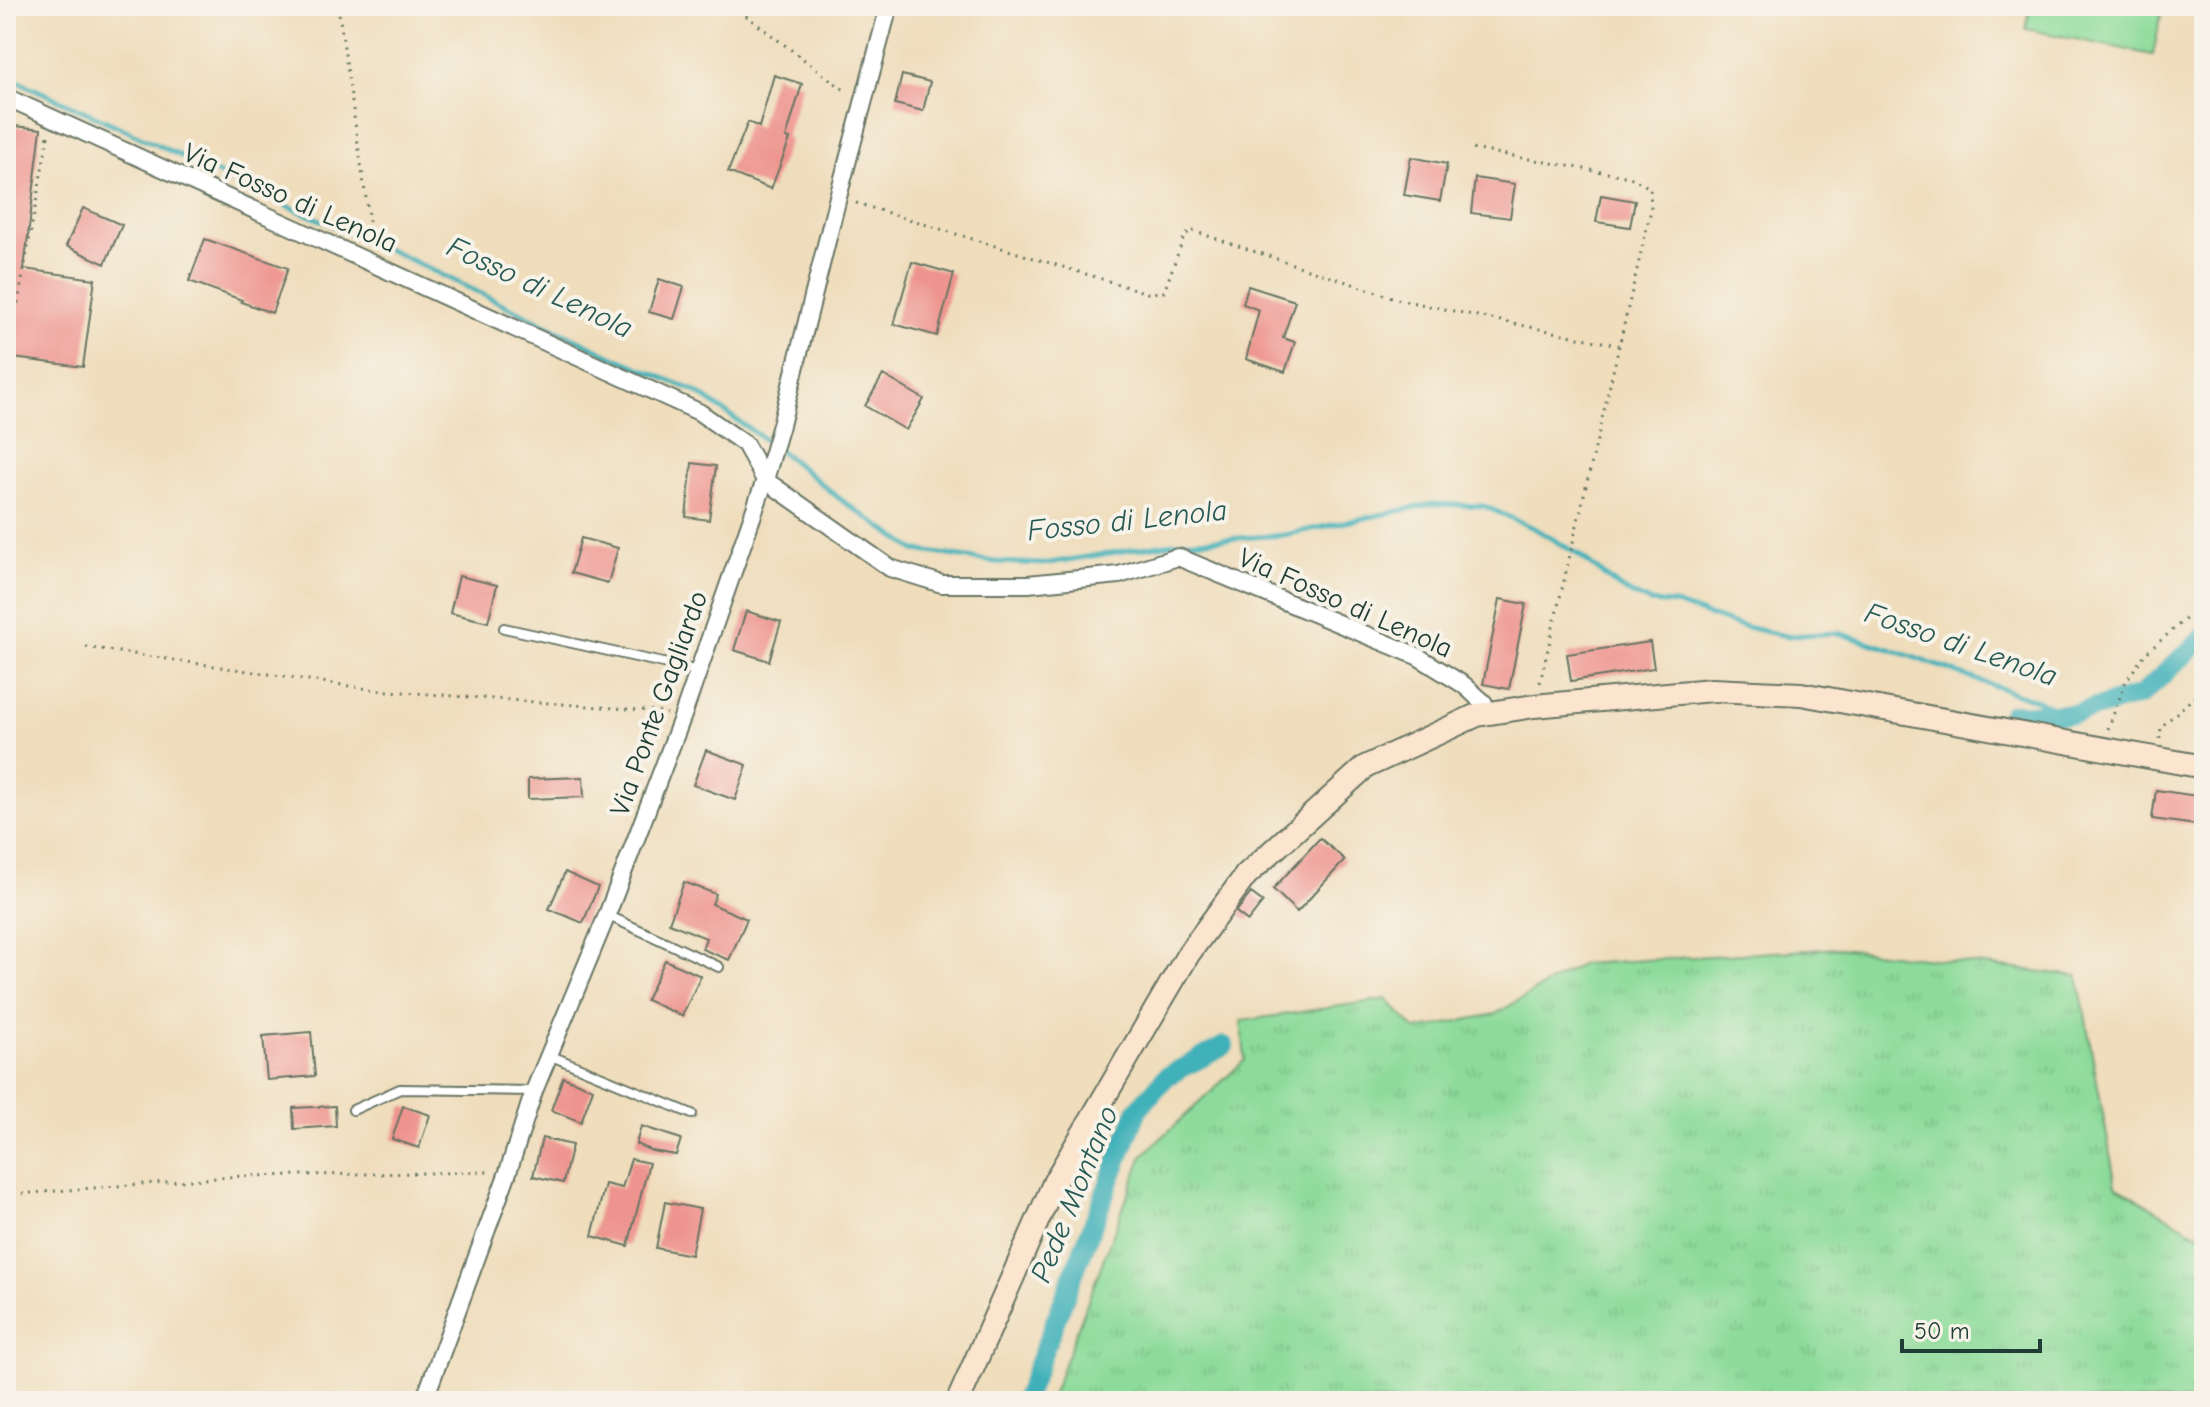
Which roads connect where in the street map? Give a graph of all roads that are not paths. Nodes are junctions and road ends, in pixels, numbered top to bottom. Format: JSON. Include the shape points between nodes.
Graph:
{"nodes":[{"id":1,"x":889,"y":6,"type":"edge"},
{"id":2,"x":6,"y":97,"type":"edge"},
{"id":3,"x":765,"y":480,"type":"junction"},
{"id":4,"x":504,"y":628,"type":"dead end"},
{"id":5,"x":700,"y":671,"type":"junction"},
{"id":6,"x":1487,"y":714,"type":"junction"},
{"id":7,"x":2204,"y":767,"type":"edge"},
{"id":8,"x":607,"y":915,"type":"junction"},
{"id":9,"x":719,"y":967,"type":"dead end"},
{"id":10,"x":549,"y":1055,"type":"junction"},
{"id":11,"x":534,"y":1091,"type":"junction"},
{"id":12,"x":353,"y":1110,"type":"dead end"},
{"id":13,"x":692,"y":1114,"type":"dead end"},
{"id":14,"x":424,"y":1401,"type":"edge"},
{"id":15,"x":958,"y":1401,"type":"edge"}],
"edges":[{"from":1,"to":3,"type":"street","name":"Via Ponte Gagliardo"},
{"from":2,"to":3,"type":"street","name":"Via Fosso di Lenola","via":[[699,412],[745,444]]},
{"from":3,"to":5,"type":"street","name":"Via Ponte Gagliardo"},
{"from":3,"to":6,"type":"street","name":"Via Fosso di Lenola","via":[[890,568],[942,584],[1028,584],[1119,575],[1178,557],[1417,656],[1464,685],[1484,703]]},
{"from":4,"to":5,"type":"lane"},
{"from":5,"to":8,"type":"street","name":"Via Ponte Gagliardo"},
{"from":6,"to":7,"type":"main road","via":[[1712,690],[1801,694]]},
{"from":6,"to":15,"type":"main road","via":[[1365,767],[1246,875],[1189,953],[1055,1181]]},
{"from":8,"to":9,"type":"lane"},
{"from":8,"to":10,"type":"street","name":"Via Ponte Gagliardo"},
{"from":10,"to":11,"type":"street","name":"Via Ponte Gagliardo"},
{"from":10,"to":13,"type":"lane"},
{"from":11,"to":12,"type":"lane","via":[[400,1089]]},
{"from":11,"to":14,"type":"street","name":"Via Ponte Gagliardo"}]}
